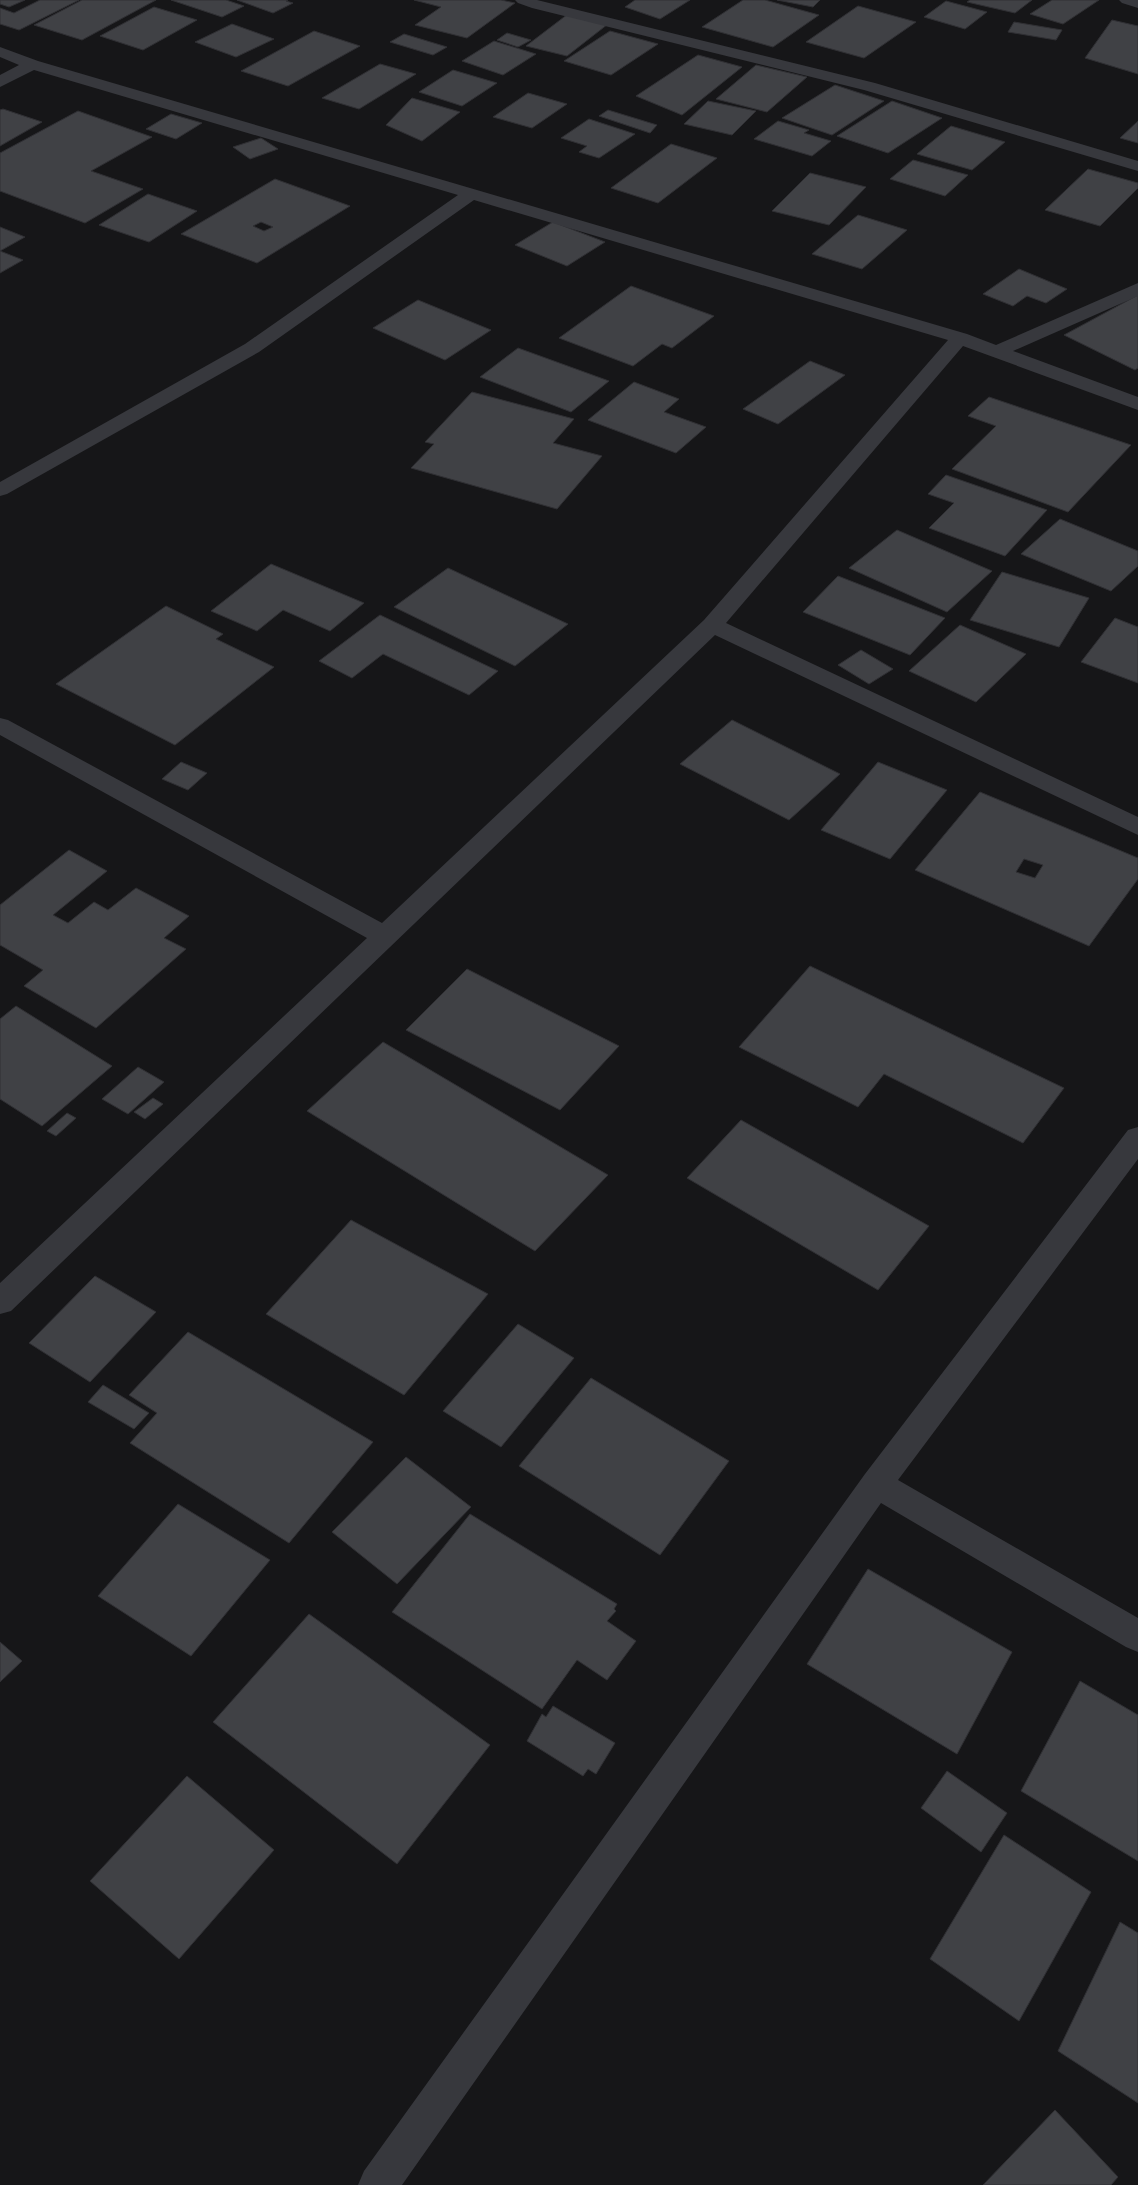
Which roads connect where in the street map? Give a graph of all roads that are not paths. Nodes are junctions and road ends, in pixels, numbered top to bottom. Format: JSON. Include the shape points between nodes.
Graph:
{"nodes":[{"id":1,"x":1127,"y":0,"type":"edge"},
{"id":2,"x":534,"y":2,"type":"edge"},
{"id":3,"x":1138,"y":3,"type":"edge"},
{"id":4,"x":0,"y":52,"type":"edge"},
{"id":5,"x":32,"y":64,"type":"junction"},
{"id":6,"x":0,"y":82,"type":"edge"},
{"id":7,"x":1138,"y":166,"type":"edge"},
{"id":8,"x":472,"y":194,"type":"junction"},
{"id":9,"x":1138,"y":289,"type":"edge"},
{"id":10,"x":960,"y":338,"type":"junction"},
{"id":11,"x":997,"y":351,"type":"junction"},
{"id":12,"x":1138,"y":404,"type":"edge"},
{"id":13,"x":0,"y":490,"type":"edge"},
{"id":14,"x":712,"y":626,"type":"junction"},
{"id":15,"x":0,"y":725,"type":"edge"},
{"id":16,"x":1138,"y":827,"type":"edge"},
{"id":17,"x":384,"y":936,"type":"junction"},
{"id":18,"x":1138,"y":1138,"type":"edge"},
{"id":19,"x":0,"y":1302,"type":"edge"},
{"id":20,"x":876,"y":1484,"type":"junction"},
{"id":21,"x":1138,"y":1636,"type":"edge"},
{"id":22,"x":378,"y":2185,"type":"edge"}],
"edges":[{"from":1,"to":3,"type":"street"},
{"from":2,"to":7,"type":"street","via":[[869,86]]},
{"from":4,"to":5,"type":"street"},
{"from":5,"to":6,"type":"street"},
{"from":5,"to":8,"type":"street"},
{"from":8,"to":10,"type":"street"},
{"from":8,"to":13,"type":"street","via":[[252,348]]},
{"from":9,"to":11,"type":"street"},
{"from":10,"to":11,"type":"street"},
{"from":10,"to":14,"type":"street"},
{"from":11,"to":12,"type":"street"},
{"from":14,"to":16,"type":"street"},
{"from":14,"to":17,"type":"street"},
{"from":15,"to":17,"type":"street"},
{"from":17,"to":19,"type":"street"},
{"from":18,"to":20,"type":"street"},
{"from":20,"to":21,"type":"street"},
{"from":20,"to":22,"type":"street"}]}
